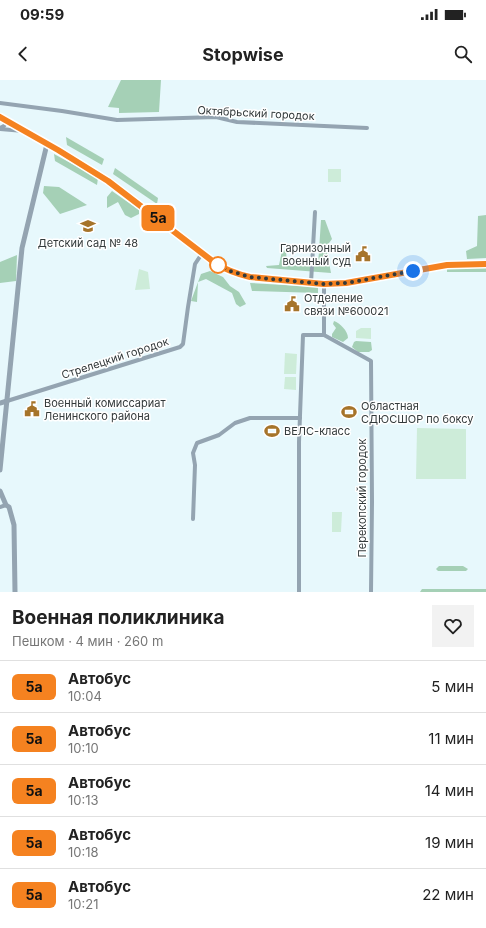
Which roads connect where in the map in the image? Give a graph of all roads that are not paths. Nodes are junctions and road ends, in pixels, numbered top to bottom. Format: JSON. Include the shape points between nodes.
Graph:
{"nodes":[{"id":1,"x":0,"y":103,"type":"edge"},
{"id":2,"x":1,"y":118,"type":"edge"},
{"id":3,"x":367,"y":128,"type":"dead end"},
{"id":4,"x":0,"y":129,"type":"edge"},
{"id":5,"x":25,"y":132,"type":"junction"},
{"id":6,"x":47,"y":144,"type":"junction"},
{"id":7,"x":315,"y":212,"type":"dead end"},
{"id":8,"x":202,"y":252,"type":"junction"},
{"id":9,"x":486,"y":264,"type":"edge"},
{"id":10,"x":311,"y":283,"type":"junction"},
{"id":11,"x":324,"y":284,"type":"junction"},
{"id":12,"x":324,"y":335,"type":"junction"},
{"id":13,"x":8,"y":401,"type":"junction"},
{"id":14,"x":0,"y":403,"type":"edge"},
{"id":15,"x":300,"y":418,"type":"junction"},
{"id":16,"x":0,"y":470,"type":"edge"},
{"id":17,"x":0,"y":491,"type":"edge"},
{"id":18,"x":6,"y":505,"type":"junction"},
{"id":19,"x":0,"y":507,"type":"edge"},
{"id":20,"x":193,"y":519,"type":"dead end"},
{"id":21,"x":15,"y":592,"type":"edge"},
{"id":22,"x":299,"y":592,"type":"edge"},
{"id":23,"x":371,"y":592,"type":"edge"}],
"edges":[{"from":1,"to":3,"type":"street","name":"Октябрьский городок","via":[[117,120],[216,117],[237,122]]},
{"from":2,"to":4,"type":"street","via":[[5,124]]},
{"from":2,"to":5,"type":"street"},
{"from":4,"to":5,"type":"street"},
{"from":5,"to":6,"type":"street"},
{"from":6,"to":8,"type":"street","via":[[108,181]]},
{"from":6,"to":13,"type":"street","via":[[22,248]]},
{"from":7,"to":10,"type":"street"},
{"from":8,"to":10,"type":"street","via":[[220,266],[240,275]]},
{"from":8,"to":13,"type":"street","name":"Стрелецкий городок","via":[[196,264],[180,347]]},
{"from":9,"to":11,"type":"street","via":[[447,265],[346,283]]},
{"from":10,"to":11,"type":"street"},
{"from":11,"to":12,"type":"street"},
{"from":12,"to":15,"type":"street","via":[[303,335]]},
{"from":12,"to":23,"type":"street","name":"Перекопский городок","via":[[370,362]]},
{"from":13,"to":14,"type":"street"},
{"from":13,"to":16,"type":"street"},
{"from":15,"to":20,"type":"street","via":[[250,418],[219,435],[197,443],[193,452]]},
{"from":15,"to":22,"type":"street"},
{"from":17,"to":18,"type":"street"},
{"from":18,"to":19,"type":"street"},
{"from":18,"to":21,"type":"street","via":[[9,507],[14,525]]}]}
